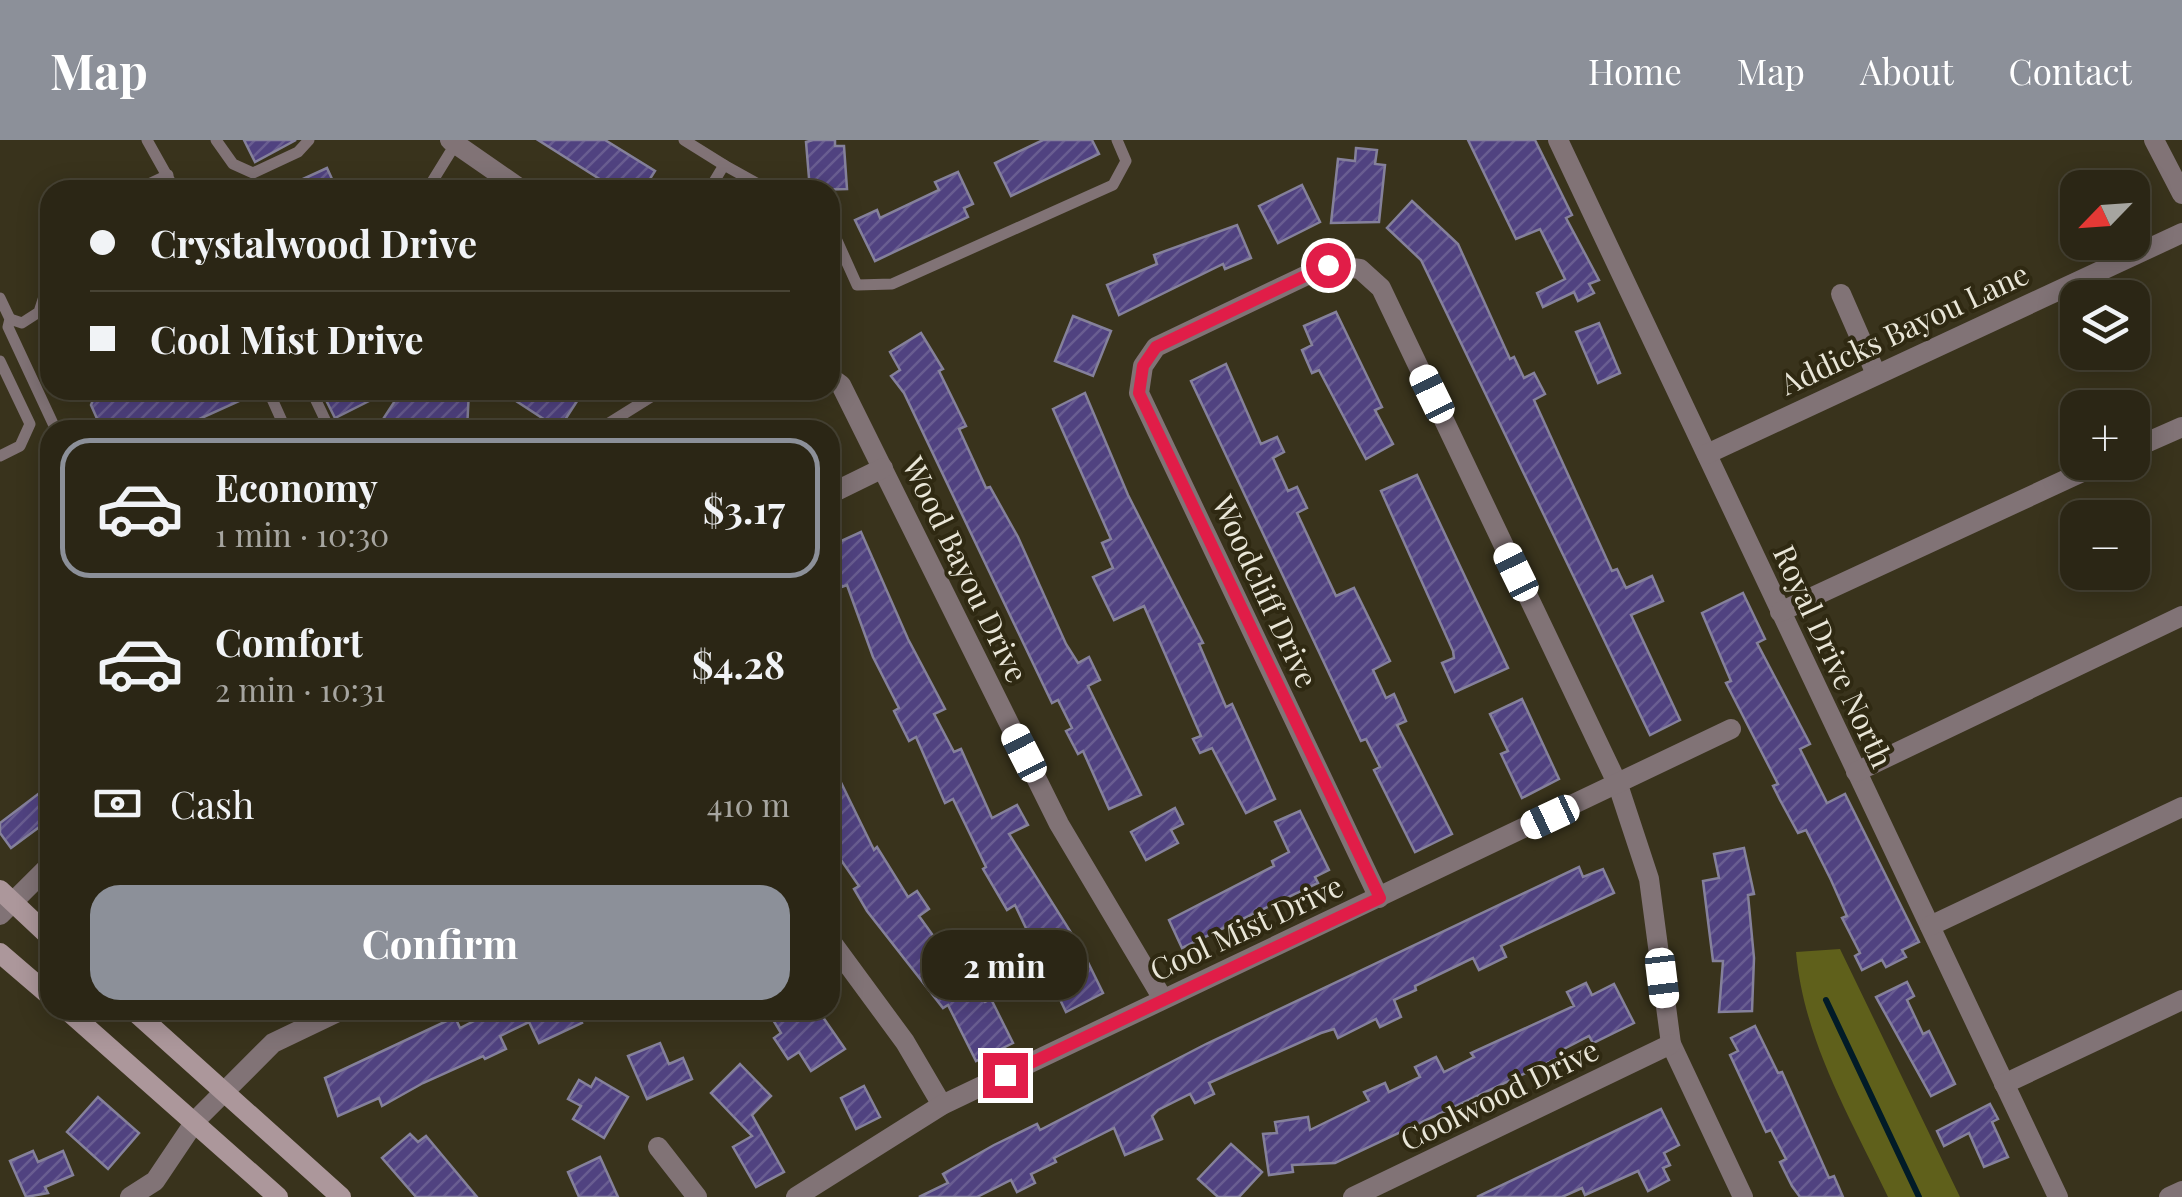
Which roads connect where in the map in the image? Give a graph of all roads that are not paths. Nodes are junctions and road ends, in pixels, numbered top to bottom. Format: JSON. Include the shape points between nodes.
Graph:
{"nodes":[{"id":1,"x":146,"y":140,"type":"edge"},
{"id":2,"x":216,"y":140,"type":"edge"},
{"id":3,"x":309,"y":140,"type":"edge"},
{"id":4,"x":684,"y":140,"type":"edge"},
{"id":5,"x":1117,"y":140,"type":"edge"},
{"id":6,"x":1558,"y":140,"type":"edge"},
{"id":7,"x":2154,"y":140,"type":"edge"},
{"id":8,"x":453,"y":142,"type":"edge"},
{"id":9,"x":724,"y":165,"type":"junction"},
{"id":10,"x":168,"y":175,"type":"junction"},
{"id":11,"x":157,"y":180,"type":"edge"},
{"id":12,"x":170,"y":180,"type":"edge"},
{"id":13,"x":432,"y":180,"type":"edge"},
{"id":14,"x":495,"y":180,"type":"edge"},
{"id":15,"x":715,"y":180,"type":"edge"},
{"id":16,"x":751,"y":180,"type":"edge"},
{"id":17,"x":2182,"y":194,"type":"edge"},
{"id":18,"x":2182,"y":233,"type":"edge"},
{"id":19,"x":840,"y":247,"type":"edge"},
{"id":20,"x":1841,"y":294,"type":"dead end"},
{"id":21,"x":0,"y":298,"type":"edge"},
{"id":22,"x":40,"y":306,"type":"edge"},
{"id":23,"x":10,"y":319,"type":"junction"},
{"id":24,"x":0,"y":361,"type":"edge"},
{"id":25,"x":1876,"y":374,"type":"junction"},
{"id":26,"x":840,"y":384,"type":"edge"},
{"id":27,"x":40,"y":396,"type":"edge"},
{"id":28,"x":644,"y":401,"type":"edge"},
{"id":29,"x":614,"y":420,"type":"edge"},
{"id":30,"x":2182,"y":427,"type":"edge"},
{"id":31,"x":2150,"y":442,"type":"edge"},
{"id":32,"x":1707,"y":454,"type":"junction"},
{"id":33,"x":0,"y":456,"type":"edge"},
{"id":34,"x":883,"y":468,"type":"junction"},
{"id":35,"x":2065,"y":480,"type":"edge"},
{"id":36,"x":840,"y":489,"type":"edge"},
{"id":37,"x":1780,"y":612,"type":"junction"},
{"id":38,"x":2182,"y":616,"type":"edge"},
{"id":39,"x":1731,"y":729,"type":"dead end"},
{"id":40,"x":1856,"y":772,"type":"junction"},
{"id":41,"x":1618,"y":784,"type":"junction"},
{"id":42,"x":2182,"y":807,"type":"edge"},
{"id":43,"x":40,"y":873,"type":"edge"},
{"id":44,"x":1380,"y":898,"type":"junction"},
{"id":45,"x":4,"y":903,"type":"edge"},
{"id":46,"x":1930,"y":926,"type":"junction"},
{"id":47,"x":40,"y":930,"type":"edge"},
{"id":48,"x":0,"y":953,"type":"edge"},
{"id":49,"x":840,"y":953,"type":"edge"},
{"id":50,"x":40,"y":987,"type":"edge"},
{"id":51,"x":1163,"y":1000,"type":"junction"},
{"id":52,"x":2182,"y":1000,"type":"edge"},
{"id":53,"x":79,"y":1020,"type":"edge"},
{"id":54,"x":144,"y":1020,"type":"edge"},
{"id":55,"x":321,"y":1020,"type":"edge"},
{"id":56,"x":1671,"y":1044,"type":"junction"},
{"id":57,"x":2004,"y":1084,"type":"junction"},
{"id":58,"x":225,"y":1091,"type":"junction"},
{"id":59,"x":942,"y":1105,"type":"junction"},
{"id":60,"x":196,"y":1120,"type":"junction"},
{"id":61,"x":658,"y":1147,"type":"dead end"},
{"id":62,"x":2182,"y":1191,"type":"edge"},
{"id":63,"x":130,"y":1197,"type":"edge"},
{"id":64,"x":278,"y":1197,"type":"edge"},
{"id":65,"x":340,"y":1197,"type":"edge"},
{"id":66,"x":696,"y":1197,"type":"edge"},
{"id":67,"x":796,"y":1197,"type":"edge"},
{"id":68,"x":1353,"y":1197,"type":"edge"},
{"id":69,"x":1743,"y":1197,"type":"edge"},
{"id":70,"x":2058,"y":1197,"type":"edge"},
{"id":71,"x":2169,"y":1197,"type":"edge"}],
"edges":[{"from":1,"to":10,"type":"lane"},
{"from":2,"to":3,"type":"lane","via":[[233,164],[253,173]]},
{"from":4,"to":9,"type":"lane"},
{"from":5,"to":19,"type":"lane","via":[[1126,160],[1113,185],[892,284],[857,285]]},
{"from":6,"to":32,"type":"street","name":"Royal Drive North"},
{"from":7,"to":17,"type":"street"},
{"from":8,"to":13,"type":"lane"},
{"from":8,"to":14,"type":"street"},
{"from":9,"to":15,"type":"lane"},
{"from":9,"to":16,"type":"lane"},
{"from":10,"to":11,"type":"lane"},
{"from":10,"to":12,"type":"lane"},
{"from":18,"to":25,"type":"street","name":"Addicks Bayou Lane"},
{"from":20,"to":25,"type":"street"},
{"from":21,"to":23,"type":"lane"},
{"from":22,"to":23,"type":"lane","via":[[22,322]]},
{"from":23,"to":27,"type":"lane"},
{"from":24,"to":33,"type":"lane","via":[[30,424],[20,446]]},
{"from":25,"to":32,"type":"street","name":"Addicks Bayou Lane"},
{"from":26,"to":34,"type":"street","name":"Wood Bayou Drive"},
{"from":28,"to":29,"type":"lane"},
{"from":30,"to":31,"type":"street"},
{"from":32,"to":37,"type":"street","name":"Royal Drive North"},
{"from":34,"to":36,"type":"street"},
{"from":34,"to":51,"type":"street","name":"Wood Bayou Drive","via":[[1059,824]]},
{"from":35,"to":37,"type":"street"},
{"from":37,"to":40,"type":"street","name":"Royal Drive North"},
{"from":38,"to":40,"type":"street"},
{"from":39,"to":41,"type":"street","name":"Cool Mist Drive"},
{"from":40,"to":46,"type":"street","name":"Royal Drive North"},
{"from":41,"to":44,"type":"street","name":"Cool Mist Drive"},
{"from":41,"to":44,"type":"street","name":"Woodcliff Drive","via":[[1380,288],[1360,270],[1328,265],[1193,327],[1156,347],[1143,366],[1139,393]]},
{"from":41,"to":56,"type":"street","name":"Woodcliff Drive","via":[[1649,879]]},
{"from":42,"to":46,"type":"street"},
{"from":43,"to":45,"type":"street"},
{"from":44,"to":51,"type":"street","name":"Cool Mist Drive"},
{"from":45,"to":47,"type":"street"},
{"from":46,"to":57,"type":"street","name":"Royal Drive North"},
{"from":48,"to":50,"type":"street"},
{"from":49,"to":59,"type":"street","via":[[906,1042]]},
{"from":51,"to":59,"type":"street","name":"Cool Mist Drive"},
{"from":52,"to":57,"type":"street"},
{"from":53,"to":60,"type":"street"},
{"from":54,"to":58,"type":"street"},
{"from":55,"to":58,"type":"street","via":[[273,1043]]},
{"from":56,"to":68,"type":"street","name":"Coolwood Drive"},
{"from":56,"to":69,"type":"street","name":"Woodcliff Drive"},
{"from":57,"to":70,"type":"street","name":"Royal Drive North"},
{"from":58,"to":60,"type":"street"},
{"from":58,"to":65,"type":"street"},
{"from":59,"to":67,"type":"street","name":"Cool Mist Drive"},
{"from":60,"to":63,"type":"street","via":[[155,1181]]},
{"from":60,"to":64,"type":"street"},
{"from":61,"to":66,"type":"street"},
{"from":62,"to":71,"type":"street"}]}
